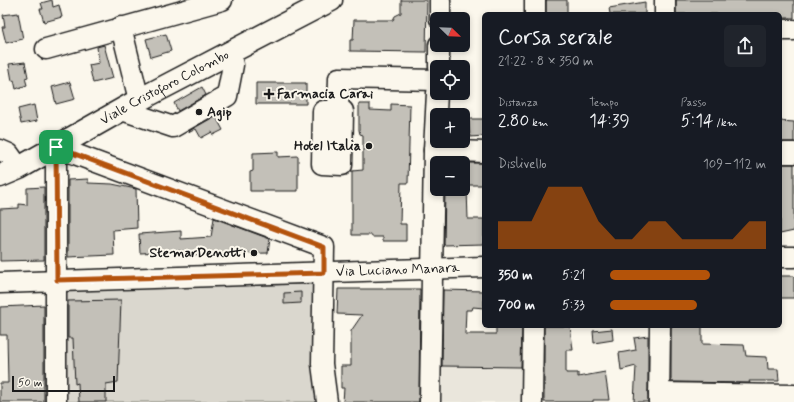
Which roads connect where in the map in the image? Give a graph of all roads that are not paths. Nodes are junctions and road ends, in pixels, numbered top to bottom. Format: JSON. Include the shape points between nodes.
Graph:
{"nodes":[{"id":1,"x":222,"y":0,"type":"edge"},
{"id":2,"x":331,"y":0,"type":"edge"},
{"id":3,"x":440,"y":0,"type":"edge"},
{"id":4,"x":535,"y":0,"type":"edge"},
{"id":5,"x":665,"y":0,"type":"edge"},
{"id":6,"x":440,"y":12,"type":"edge"},
{"id":7,"x":535,"y":12,"type":"edge"},
{"id":8,"x":665,"y":12,"type":"edge"},
{"id":9,"x":121,"y":27,"type":"junction"},
{"id":10,"x":782,"y":30,"type":"edge"},
{"id":11,"x":794,"y":30,"type":"edge"},
{"id":12,"x":46,"y":49,"type":"dead end"},
{"id":13,"x":230,"y":54,"type":"junction"},
{"id":14,"x":430,"y":80,"type":"edge"},
{"id":15,"x":438,"y":100,"type":"edge"},
{"id":16,"x":131,"y":105,"type":"junction"},
{"id":17,"x":338,"y":111,"type":"dead end"},
{"id":18,"x":56,"y":147,"type":"junction"},
{"id":19,"x":0,"y":150,"type":"edge"},
{"id":20,"x":434,"y":150,"type":"junction"},
{"id":21,"x":482,"y":152,"type":"edge"},
{"id":22,"x":782,"y":153,"type":"edge"},
{"id":23,"x":794,"y":153,"type":"edge"},
{"id":24,"x":10,"y":172,"type":"edge"},
{"id":25,"x":782,"y":257,"type":"edge"},
{"id":26,"x":794,"y":257,"type":"edge"},
{"id":27,"x":482,"y":267,"type":"edge"},
{"id":28,"x":432,"y":268,"type":"junction"},
{"id":29,"x":324,"y":273,"type":"junction"},
{"id":30,"x":57,"y":280,"type":"junction"},
{"id":31,"x":0,"y":283,"type":"edge"},
{"id":32,"x":533,"y":328,"type":"edge"},
{"id":33,"x":660,"y":328,"type":"edge"},
{"id":34,"x":794,"y":395,"type":"edge"},
{"id":35,"x":659,"y":398,"type":"edge"},
{"id":36,"x":56,"y":402,"type":"edge"},
{"id":37,"x":327,"y":402,"type":"edge"},
{"id":38,"x":430,"y":402,"type":"edge"},
{"id":39,"x":532,"y":402,"type":"edge"}],
"edges":[{"from":1,"to":9,"type":"street"},
{"from":2,"to":13,"type":"main road","name":"Viale Cristoforo Colombo"},
{"from":3,"to":6,"type":"street"},
{"from":4,"to":7,"type":"street"},
{"from":5,"to":8,"type":"street"},
{"from":9,"to":12,"type":"street"},
{"from":9,"to":16,"type":"street"},
{"from":10,"to":11,"type":"street"},
{"from":13,"to":16,"type":"main road","name":"Viale Cristoforo Colombo"},
{"from":13,"to":16,"type":"street","via":[[233,65],[227,96],[173,127]]},
{"from":14,"to":17,"type":"street","via":[[339,78]]},
{"from":15,"to":20,"type":"street"},
{"from":16,"to":18,"type":"main road","name":"Viale Cristoforo Colombo"},
{"from":18,"to":24,"type":"main road","name":"Viale Cristoforo Colombo"},
{"from":18,"to":29,"type":"street","via":[[324,247]]},
{"from":18,"to":30,"type":"street"},
{"from":19,"to":24,"type":"street","via":[[9,154]]},
{"from":20,"to":21,"type":"street"},
{"from":20,"to":28,"type":"street"},
{"from":22,"to":23,"type":"street"},
{"from":25,"to":26,"type":"street"},
{"from":27,"to":28,"type":"street","name":"Via Luciano Manara"},
{"from":28,"to":29,"type":"street","name":"Via Luciano Manara"},
{"from":28,"to":38,"type":"street"},
{"from":29,"to":30,"type":"street","name":"Via Luciano Manara"},
{"from":29,"to":37,"type":"street","via":[[322,364]]},
{"from":30,"to":31,"type":"street","name":"Via Luciano Manara"},
{"from":30,"to":36,"type":"street"},
{"from":32,"to":39,"type":"street"},
{"from":33,"to":35,"type":"street"},
{"from":34,"to":35,"type":"street"}]}
